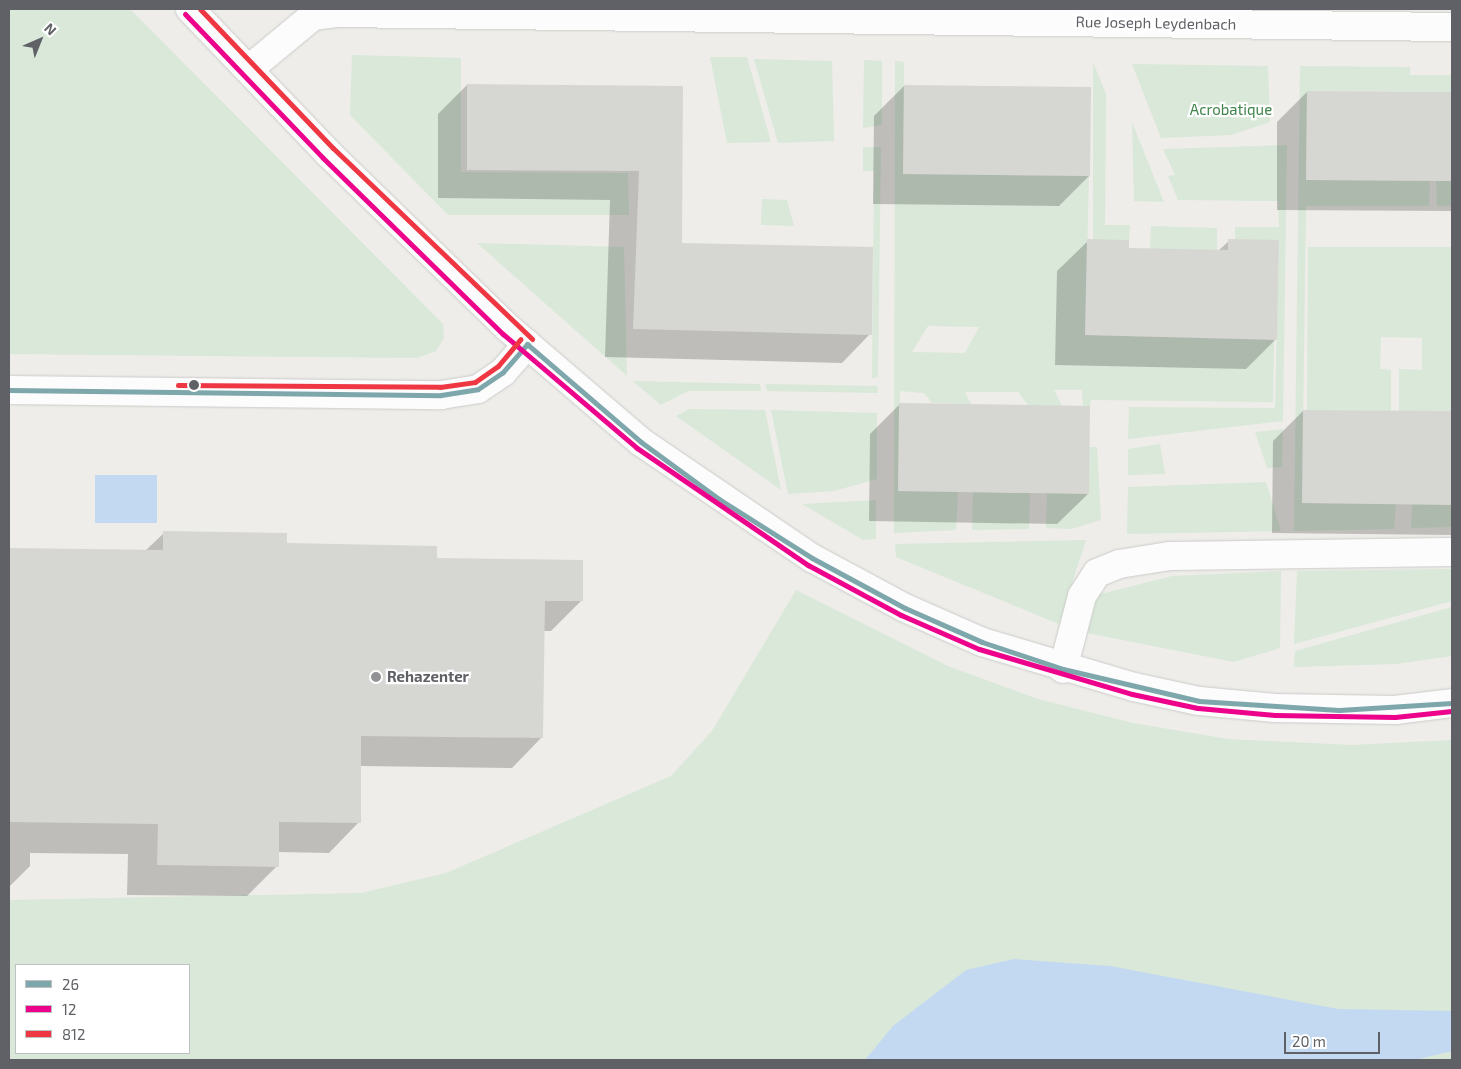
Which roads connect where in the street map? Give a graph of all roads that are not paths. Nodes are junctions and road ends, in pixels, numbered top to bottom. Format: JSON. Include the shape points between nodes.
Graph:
{"nodes":[{"id":1,"x":190,"y":9,"type":"edge"},
{"id":2,"x":1319,"y":17,"type":"edge"},
{"id":3,"x":1452,"y":27,"type":"edge"},
{"id":4,"x":249,"y":69,"type":"junction"},
{"id":5,"x":527,"y":344,"type":"junction"},
{"id":6,"x":9,"y":390,"type":"edge"},
{"id":7,"x":1452,"y":552,"type":"edge"},
{"id":8,"x":1063,"y":669,"type":"junction"},
{"id":9,"x":1452,"y":702,"type":"edge"}],
"edges":[{"from":1,"to":4,"type":"street"},
{"from":2,"to":3,"type":"street","name":"Rue Joseph Leydenbach"},
{"from":2,"to":4,"type":"street","name":"Rue Joseph Leydenbach","via":[[336,13],[313,16]]},
{"from":4,"to":5,"type":"street","via":[[403,228]]},
{"from":5,"to":6,"type":"street","via":[[503,372],[478,389],[441,395]]},
{"from":5,"to":8,"type":"street","via":[[641,442],[812,558],[905,608],[982,642]]},
{"from":7,"to":8,"type":"street","via":[[1170,556],[1119,564],[1097,573],[1082,596]]},
{"from":8,"to":9,"type":"street","via":[[1199,701],[1274,708],[1395,710]]}]}
